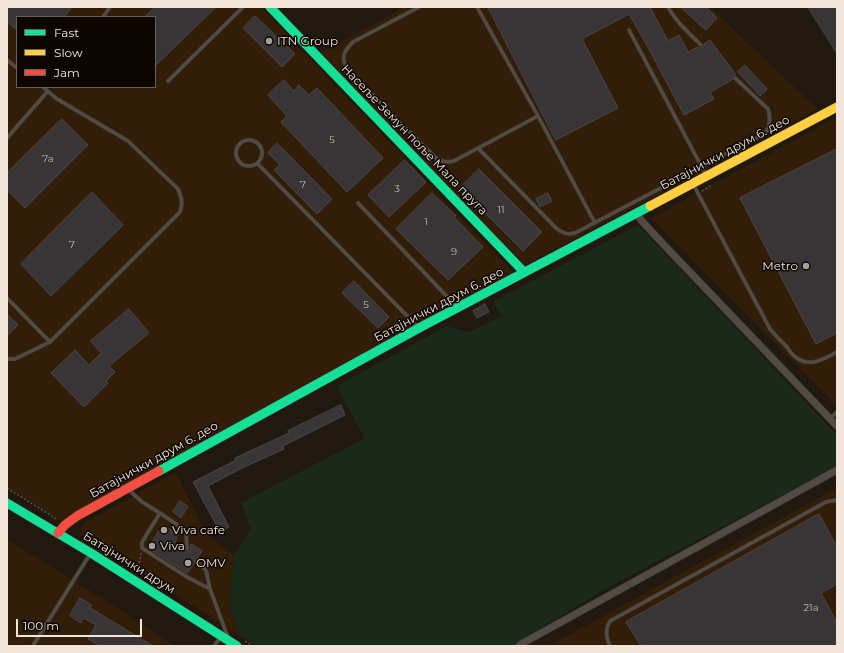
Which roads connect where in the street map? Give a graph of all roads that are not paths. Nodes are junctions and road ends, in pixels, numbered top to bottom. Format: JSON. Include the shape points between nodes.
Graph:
{"nodes":[{"id":1,"x":110,"y":7,"type":"edge"},
{"id":2,"x":243,"y":7,"type":"edge"},
{"id":3,"x":270,"y":7,"type":"edge"},
{"id":4,"x":419,"y":7,"type":"edge"},
{"id":5,"x":478,"y":7,"type":"edge"},
{"id":6,"x":668,"y":7,"type":"edge"},
{"id":7,"x":103,"y":16,"type":"edge"},
{"id":8,"x":629,"y":30,"type":"dead end"},
{"id":9,"x":701,"y":45,"type":"dead end"},
{"id":10,"x":735,"y":78,"type":"dead end"},
{"id":11,"x":168,"y":81,"type":"dead end"},
{"id":12,"x":44,"y":88,"type":"edge"},
{"id":13,"x":48,"y":91,"type":"junction"},
{"id":14,"x":837,"y":107,"type":"edge"},
{"id":15,"x":538,"y":116,"type":"junction"},
{"id":16,"x":7,"y":138,"type":"edge"},
{"id":17,"x":478,"y":148,"type":"junction"},
{"id":18,"x":257,"y":162,"type":"junction"},
{"id":19,"x":702,"y":166,"type":"junction"},
{"id":20,"x":707,"y":176,"type":"junction"},
{"id":21,"x":693,"y":183,"type":"junction"},
{"id":22,"x":358,"y":203,"type":"dead end"},
{"id":23,"x":637,"y":213,"type":"junction"},
{"id":24,"x":595,"y":223,"type":"junction"},
{"id":25,"x":524,"y":272,"type":"junction"},
{"id":26,"x":7,"y":298,"type":"edge"},
{"id":27,"x":458,"y":308,"type":"junction"},
{"id":28,"x":419,"y":328,"type":"junction"},
{"id":29,"x":50,"y":342,"type":"junction"},
{"id":30,"x":837,"y":352,"type":"edge"},
{"id":31,"x":7,"y":360,"type":"edge"},
{"id":32,"x":837,"y":412,"type":"edge"},
{"id":33,"x":830,"y":419,"type":"junction"},
{"id":34,"x":837,"y":426,"type":"edge"},
{"id":35,"x":837,"y":470,"type":"edge"},
{"id":36,"x":128,"y":488,"type":"junction"},
{"id":37,"x":837,"y":500,"type":"edge"},
{"id":38,"x":7,"y":503,"type":"edge"},
{"id":39,"x":160,"y":513,"type":"junction"},
{"id":40,"x":58,"y":533,"type":"junction"},
{"id":41,"x":187,"y":549,"type":"dead end"},
{"id":42,"x":91,"y":553,"type":"junction"},
{"id":43,"x":195,"y":561,"type":"dead end"},
{"id":44,"x":210,"y":590,"type":"junction"},
{"id":45,"x":222,"y":636,"type":"junction"},
{"id":46,"x":234,"y":644,"type":"edge"},
{"id":47,"x":34,"y":645,"type":"edge"},
{"id":48,"x":29,"y":646,"type":"edge"},
{"id":49,"x":214,"y":646,"type":"edge"},
{"id":50,"x":519,"y":646,"type":"edge"},
{"id":51,"x":610,"y":646,"type":"edge"}],
"edges":[{"from":1,"to":7,"type":"lane"},
{"from":2,"to":11,"type":"lane"},
{"from":3,"to":25,"type":"street","name":"Насеље Земун поље Мала пруга"},
{"from":4,"to":17,"type":"lane","via":[[353,42],[346,50],[345,65],[353,76],[440,161],[454,161]]},
{"from":5,"to":15,"type":"lane"},
{"from":6,"to":9,"type":"lane","via":[[680,24]]},
{"from":8,"to":19,"type":"lane"},
{"from":10,"to":19,"type":"lane","via":[[768,109],[768,128],[766,133]]},
{"from":12,"to":13,"type":"lane"},
{"from":13,"to":16,"type":"lane"},
{"from":13,"to":29,"type":"lane","via":[[128,141],[178,189],[182,199],[180,212]]},
{"from":14,"to":20,"type":"street","name":"Батајнички друм 6. део"},
{"from":15,"to":17,"type":"lane"},
{"from":15,"to":24,"type":"lane"},
{"from":17,"to":24,"type":"lane","via":[[561,232],[575,233]]},
{"from":18,"to":18,"type":"lane","via":[[249,166],[241,164],[236,157],[239,144],[246,140],[258,144],[261,156]]},
{"from":18,"to":28,"type":"lane"},
{"from":19,"to":20,"type":"lane"},
{"from":19,"to":24,"type":"lane"},
{"from":20,"to":21,"type":"street","name":"Батајнички друм 6. део"},
{"from":21,"to":23,"type":"street","name":"Батајнички друм 6. део"},
{"from":21,"to":30,"type":"lane","via":[[770,329],[794,356],[809,363]]},
{"from":22,"to":27,"type":"lane"},
{"from":23,"to":25,"type":"street","name":"Батајнички друм 6. део"},
{"from":23,"to":33,"type":"street","via":[[664,245]]},
{"from":25,"to":27,"type":"street","name":"Батајнички друм 6. део"},
{"from":26,"to":29,"type":"lane"},
{"from":27,"to":28,"type":"street","name":"Батајнички друм 6. део"},
{"from":28,"to":36,"type":"street","name":"Батајнички друм 6. део"},
{"from":29,"to":31,"type":"lane","via":[[15,359]]},
{"from":32,"to":33,"type":"lane"},
{"from":33,"to":34,"type":"street"},
{"from":35,"to":50,"type":"street"},
{"from":36,"to":39,"type":"lane","via":[[142,502]]},
{"from":36,"to":40,"type":"street","name":"Батајнички друм 6. део","via":[[77,516]]},
{"from":37,"to":51,"type":"lane","via":[[826,502],[610,621],[606,627],[606,635]]},
{"from":38,"to":40,"type":"street","name":"Батајнички друм"},
{"from":39,"to":41,"type":"lane","via":[[186,531]]},
{"from":39,"to":44,"type":"lane","via":[[142,542],[142,548]]},
{"from":40,"to":42,"type":"street","name":"Батајнички друм"},
{"from":42,"to":45,"type":"street","name":"Батајнички друм"},
{"from":42,"to":47,"type":"lane"},
{"from":43,"to":44,"type":"lane","via":[[206,570]]},
{"from":44,"to":46,"type":"lane","via":[[224,627]]},
{"from":45,"to":46,"type":"street","name":"Батајнички друм"},
{"from":45,"to":49,"type":"lane"},
{"from":47,"to":48,"type":"lane"}]}
